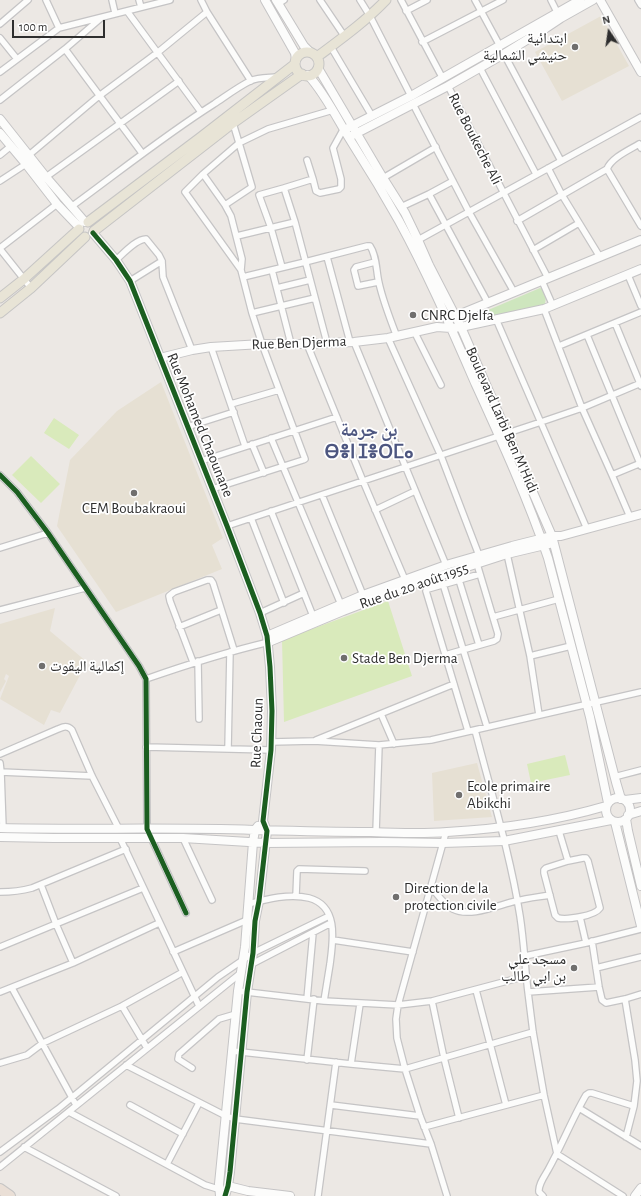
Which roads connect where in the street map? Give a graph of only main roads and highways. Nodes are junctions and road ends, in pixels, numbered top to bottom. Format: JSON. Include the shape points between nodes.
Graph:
{"nodes":[{"id":1,"x":386,"y":0,"type":"edge"},
{"id":2,"x":314,"y":55,"type":"junction"},
{"id":3,"x":295,"y":62,"type":"junction"},
{"id":4,"x":305,"y":75,"type":"junction"},
{"id":5,"x":83,"y":225,"type":"junction"},
{"id":6,"x":91,"y":234,"type":"junction"},
{"id":7,"x":0,"y":298,"type":"edge"},
{"id":8,"x":0,"y":313,"type":"edge"},
{"id":9,"x":0,"y":1189,"type":"edge"},
{"id":10,"x":10,"y":1196,"type":"edge"}],
"edges":[{"from":1,"to":2,"type":"main road","via":[[345,37]]},
{"from":2,"to":3,"type":"main road","via":[[303,52]]},
{"from":2,"to":4,"type":"main road","via":[[319,60],[318,68],[314,73]]},
{"from":3,"to":4,"type":"main road","via":[[297,70]]},
{"from":3,"to":5,"type":"main road","via":[[280,77]]},
{"from":4,"to":6,"type":"main road","via":[[233,123]]},
{"from":5,"to":6,"type":"main road","via":[[93,225]]},
{"from":5,"to":6,"type":"main road","via":[[81,235]]},
{"from":5,"to":7,"type":"main road"},
{"from":6,"to":8,"type":"main road"},
{"from":9,"to":10,"type":"highway"}]}
